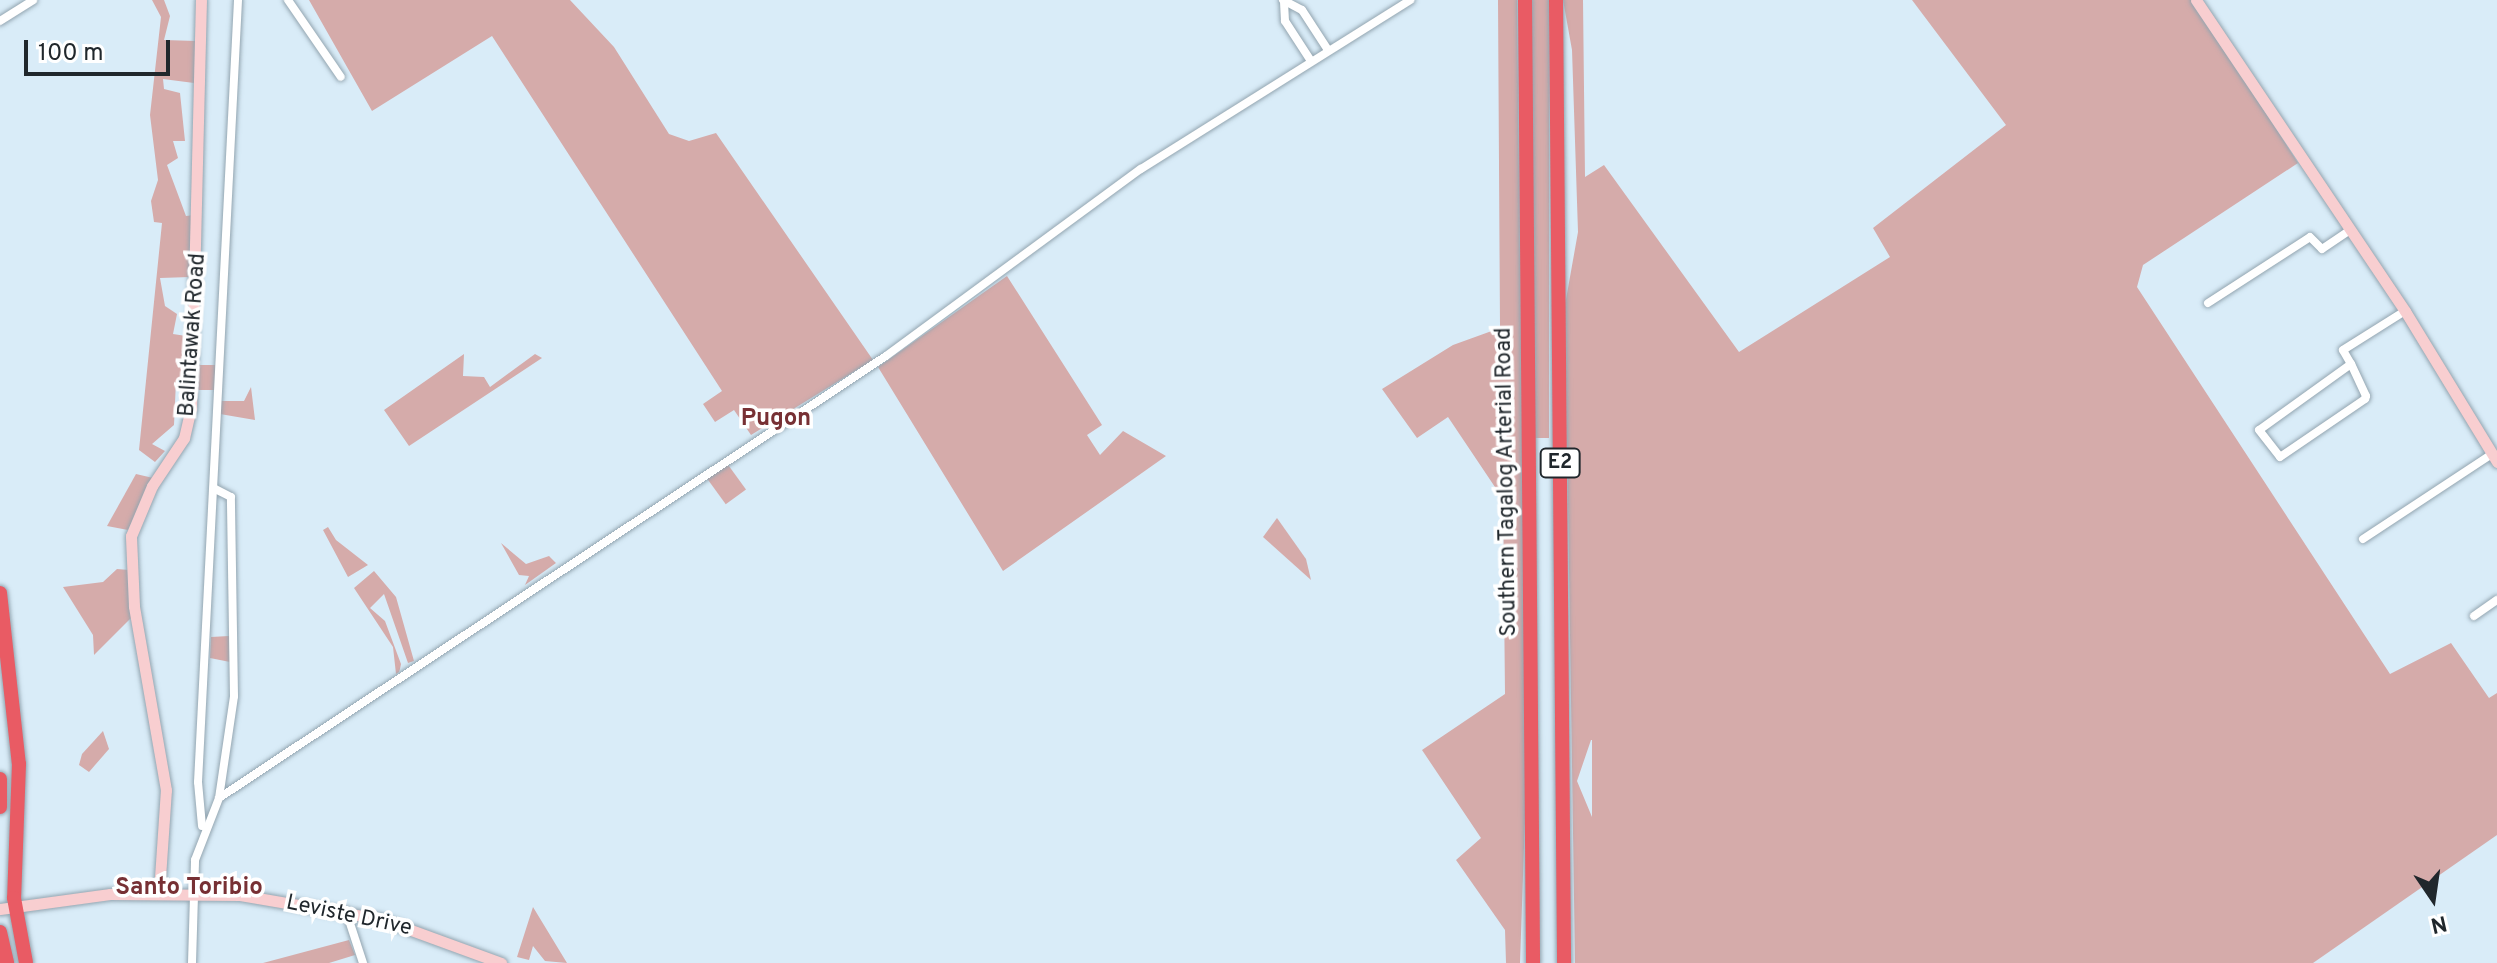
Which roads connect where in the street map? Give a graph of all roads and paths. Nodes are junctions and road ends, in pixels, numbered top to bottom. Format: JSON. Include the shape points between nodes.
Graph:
{"nodes":[{"id":1,"x":33,"y":0,"type":"edge"},
{"id":2,"x":201,"y":0,"type":"edge"},
{"id":3,"x":238,"y":0,"type":"edge"},
{"id":4,"x":288,"y":0,"type":"edge"},
{"id":5,"x":1410,"y":0,"type":"edge"},
{"id":6,"x":1525,"y":0,"type":"edge"},
{"id":7,"x":1556,"y":0,"type":"edge"},
{"id":8,"x":2196,"y":0,"type":"edge"},
{"id":9,"x":1284,"y":1,"type":"edge"},
{"id":10,"x":0,"y":21,"type":"edge"},
{"id":11,"x":1328,"y":50,"type":"junction"},
{"id":12,"x":1311,"y":61,"type":"junction"},
{"id":13,"x":341,"y":77,"type":"dead end"},
{"id":14,"x":2350,"y":230,"type":"junction"},
{"id":15,"x":2208,"y":303,"type":"dead end"},
{"id":16,"x":2405,"y":311,"type":"junction"},
{"id":17,"x":2351,"y":364,"type":"junction"},
{"id":18,"x":2494,"y":458,"type":"edge"},
{"id":19,"x":215,"y":489,"type":"junction"},
{"id":20,"x":2363,"y":539,"type":"dead end"},
{"id":21,"x":0,"y":593,"type":"edge"},
{"id":22,"x":2497,"y":600,"type":"edge"},
{"id":23,"x":2474,"y":616,"type":"dead end"},
{"id":24,"x":0,"y":779,"type":"edge"},
{"id":25,"x":219,"y":798,"type":"junction"},
{"id":26,"x":0,"y":807,"type":"edge"},
{"id":27,"x":202,"y":826,"type":"junction"},
{"id":28,"x":159,"y":892,"type":"junction"},
{"id":29,"x":192,"y":892,"type":"junction"},
{"id":30,"x":8,"y":908,"type":"edge"},
{"id":31,"x":346,"y":911,"type":"junction"},
{"id":32,"x":0,"y":932,"type":"edge"},
{"id":33,"x":7,"y":963,"type":"edge"},
{"id":34,"x":26,"y":963,"type":"edge"},
{"id":35,"x":192,"y":963,"type":"edge"},
{"id":36,"x":363,"y":963,"type":"edge"},
{"id":37,"x":501,"y":963,"type":"edge"},
{"id":38,"x":1533,"y":963,"type":"edge"},
{"id":39,"x":1564,"y":963,"type":"edge"}],
"edges":[{"from":1,"to":10,"type":"street"},
{"from":2,"to":28,"type":"street","name":"Balintawak Road","via":[[191,404],[184,438],[152,486],[131,536],[134,606],[166,790]]},
{"from":3,"to":19,"type":"street"},
{"from":4,"to":13,"type":"street"},
{"from":5,"to":11,"type":"street"},
{"from":6,"to":38,"type":"highway","name":"Southern Tagalog Arterial Road","number":"E2"},
{"from":7,"to":39,"type":"highway","number":"E2"},
{"from":8,"to":14,"type":"street"},
{"from":9,"to":11,"type":"street","via":[[1302,10]]},
{"from":9,"to":12,"type":"street","via":[[1285,21]]},
{"from":11,"to":12,"type":"street"},
{"from":12,"to":25,"type":"street","via":[[1089,205],[886,356]]},
{"from":14,"to":15,"type":"street","via":[[2322,249],[2310,237]]},
{"from":14,"to":16,"type":"street"},
{"from":16,"to":17,"type":"street","via":[[2344,348]]},
{"from":16,"to":18,"type":"street"},
{"from":17,"to":17,"type":"street","via":[[2366,398],[2280,457],[2259,430]]},
{"from":18,"to":20,"type":"street"},
{"from":19,"to":25,"type":"street","via":[[231,497],[234,696]]},
{"from":19,"to":27,"type":"street","via":[[198,782]]},
{"from":21,"to":30,"type":"highway","via":[[19,764]]},
{"from":22,"to":23,"type":"street"},
{"from":24,"to":26,"type":"highway"},
{"from":25,"to":27,"type":"street"},
{"from":27,"to":29,"type":"street"},
{"from":28,"to":29,"type":"street","name":"Leviste Drive"},
{"from":28,"to":30,"type":"street","name":"Leviste Drive"},
{"from":29,"to":31,"type":"street","name":"Leviste Drive"},
{"from":29,"to":35,"type":"street"},
{"from":30,"to":34,"type":"highway"},
{"from":31,"to":36,"type":"street"},
{"from":31,"to":37,"type":"street","name":"Leviste Drive"},
{"from":32,"to":33,"type":"highway"}]}
